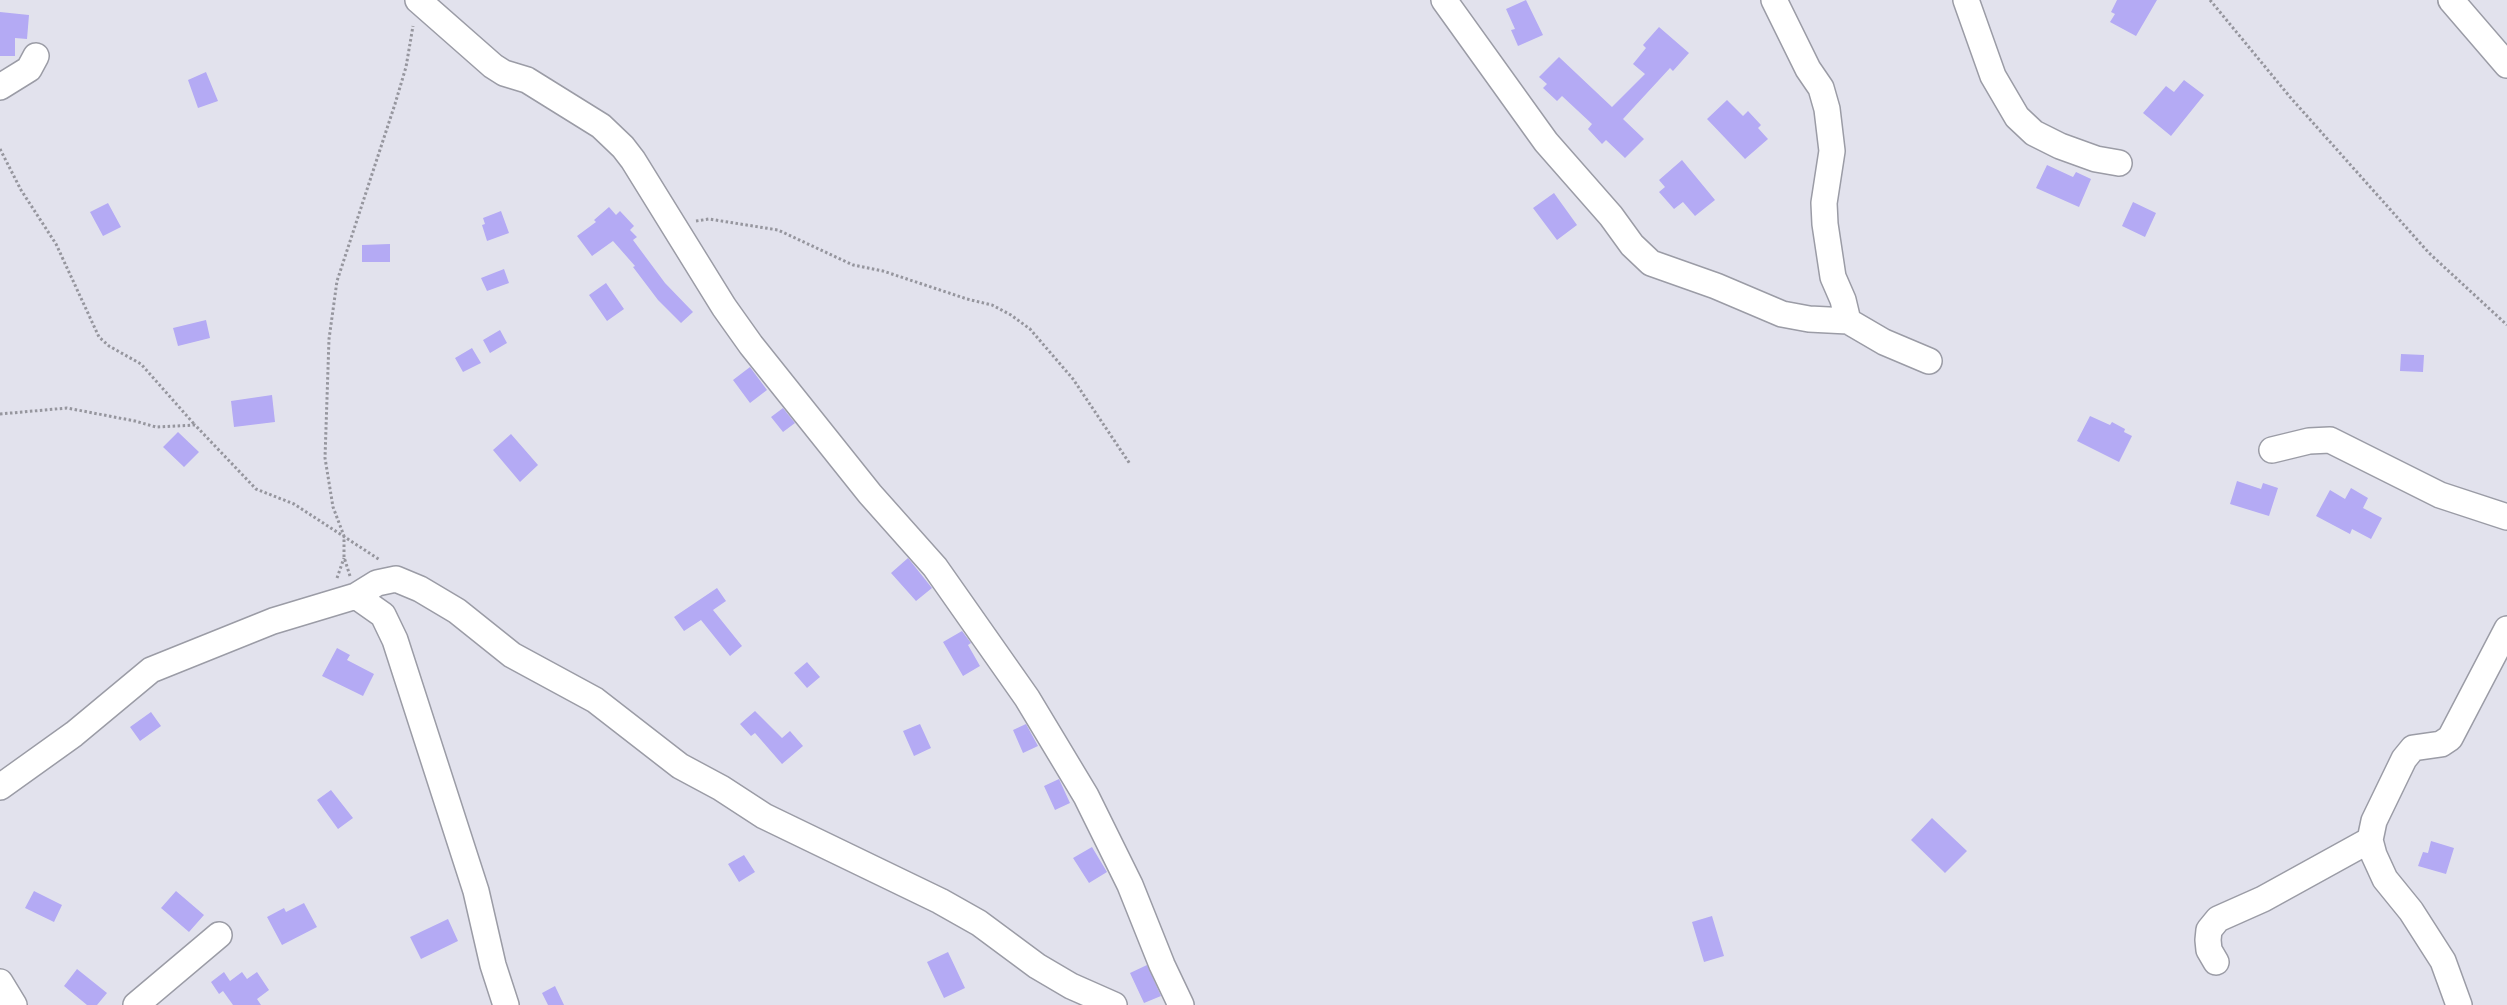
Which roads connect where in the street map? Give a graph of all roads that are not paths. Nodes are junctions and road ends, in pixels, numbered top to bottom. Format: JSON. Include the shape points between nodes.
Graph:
{"nodes":[{"id":1,"x":1444,"y":0,"type":"edge"},
{"id":2,"x":1774,"y":0,"type":"edge"},
{"id":3,"x":1966,"y":0,"type":"edge"},
{"id":4,"x":2451,"y":0,"type":"edge"},
{"id":5,"x":415,"y":11,"type":"edge"},
{"id":6,"x":36,"y":56,"type":"dead end"},
{"id":7,"x":2507,"y":65,"type":"edge"},
{"id":8,"x":0,"y":87,"type":"edge"},
{"id":9,"x":2119,"y":163,"type":"dead end"},
{"id":10,"x":1848,"y":321,"type":"junction"},
{"id":11,"x":1929,"y":361,"type":"dead end"},
{"id":12,"x":2272,"y":450,"type":"dead end"},
{"id":13,"x":2507,"y":517,"type":"edge"},
{"id":14,"x":356,"y":596,"type":"junction"},
{"id":15,"x":2507,"y":628,"type":"edge"},
{"id":16,"x":0,"y":788,"type":"edge"},
{"id":17,"x":2370,"y":840,"type":"junction"},
{"id":18,"x":218,"y":935,"type":"dead end"},
{"id":19,"x":2216,"y":962,"type":"dead end"},
{"id":20,"x":0,"y":982,"type":"edge"},
{"id":21,"x":14,"y":1005,"type":"edge"},
{"id":22,"x":136,"y":1005,"type":"edge"},
{"id":23,"x":506,"y":1005,"type":"edge"},
{"id":24,"x":1114,"y":1005,"type":"edge"},
{"id":25,"x":1182,"y":1005,"type":"edge"},
{"id":26,"x":2459,"y":1005,"type":"edge"}],
"edges":[{"from":1,"to":10,"type":"street","via":[[1546,142],[1632,245],[1651,263],[1793,317]]},
{"from":2,"to":10,"type":"street","via":[[1808,69],[1821,88],[1828,108],[1832,151],[1824,224],[1833,277]]},
{"from":3,"to":9,"type":"street","via":[[1993,76],[2016,117],[2034,133],[2060,146],[2096,159]]},
{"from":4,"to":7,"type":"street"},
{"from":5,"to":25,"type":"street","via":[[504,73],[527,80],[609,133],[633,160],[750,345],[870,494],[935,567],[1027,698],[1086,796],[1130,885]]},
{"from":6,"to":8,"type":"street","via":[[29,69]]},
{"from":10,"to":11,"type":"street","via":[[1884,342]]},
{"from":12,"to":13,"type":"street","via":[[2309,441],[2330,440],[2440,496]]},
{"from":14,"to":16,"type":"street","via":[[273,621],[151,670],[74,734]]},
{"from":14,"to":23,"type":"street","via":[[383,615],[402,658],[476,891]]},
{"from":14,"to":24,"type":"street","via":[[377,584],[396,579],[420,589],[457,611],[512,655],[595,700],[680,766],[764,816],[940,901],[979,923],[1037,966]]},
{"from":15,"to":17,"type":"street","via":[[2450,738],[2442,744],[2413,748],[2404,759],[2374,821]]},
{"from":17,"to":19,"type":"street","via":[[2263,899],[2218,919],[2209,930],[2208,940]]},
{"from":17,"to":26,"type":"street","via":[[2385,879],[2411,911],[2443,961]]},
{"from":18,"to":22,"type":"street"},
{"from":20,"to":21,"type":"street"}]}
